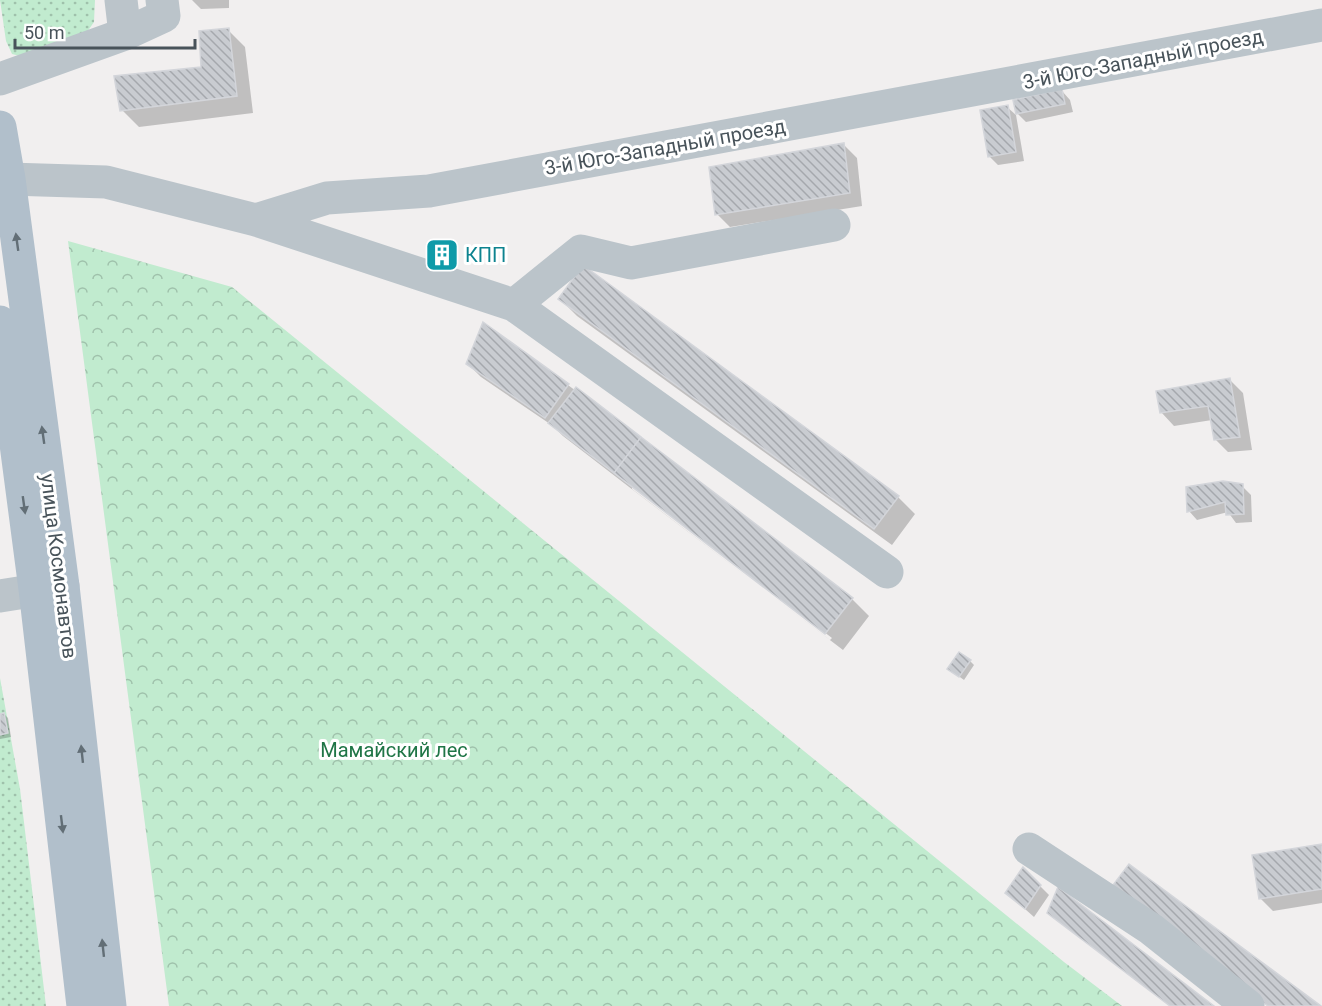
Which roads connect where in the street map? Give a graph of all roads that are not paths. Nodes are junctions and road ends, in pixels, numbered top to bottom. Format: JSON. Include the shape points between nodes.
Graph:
{"nodes":[{"id":1,"x":121,"y":0,"type":"edge"},
{"id":2,"x":162,"y":0,"type":"edge"},
{"id":3,"x":1322,"y":25,"type":"edge"},
{"id":4,"x":125,"y":34,"type":"junction"},
{"id":5,"x":0,"y":79,"type":"edge"},
{"id":6,"x":0,"y":127,"type":"edge"},
{"id":7,"x":9,"y":179,"type":"junction"},
{"id":8,"x":256,"y":220,"type":"junction"},
{"id":9,"x":834,"y":225,"type":"dead end"},
{"id":10,"x":514,"y":306,"type":"junction"},
{"id":11,"x":0,"y":322,"type":"edge"},
{"id":12,"x":887,"y":572,"type":"dead end"},
{"id":13,"x":49,"y":588,"type":"junction"},
{"id":14,"x":0,"y":596,"type":"edge"},
{"id":15,"x":1029,"y":849,"type":"dead end"},
{"id":16,"x":83,"y":1006,"type":"edge"},
{"id":17,"x":110,"y":1006,"type":"edge"},
{"id":18,"x":1248,"y":1006,"type":"edge"}],
"edges":[{"from":1,"to":4,"type":"street"},
{"from":2,"to":4,"type":"street","via":[[164,16]]},
{"from":3,"to":8,"type":"street","name":"3-й Юго-Западный проезд","via":[[429,190],[327,198]]},
{"from":4,"to":5,"type":"street"},
{"from":6,"to":7,"type":"main road","name":"улица Космонавтов"},
{"from":7,"to":8,"type":"street","via":[[106,182]]},
{"from":13,"to":7,"type":"main road","name":"улица Космонавтов","one_way":true},
{"from":8,"to":10,"type":"street"},
{"from":9,"to":10,"type":"street","via":[[631,263],[581,251]]},
{"from":10,"to":12,"type":"street"},
{"from":11,"to":13,"type":"main road","name":"улица Космонавтов","one_way":true},
{"from":13,"to":14,"type":"street"},
{"from":13,"to":16,"type":"main road","name":"улица Космонавтов","one_way":true},
{"from":17,"to":13,"type":"main road","name":"улица Космонавтов","one_way":true},
{"from":15,"to":18,"type":"street","via":[[1151,929]]}]}
